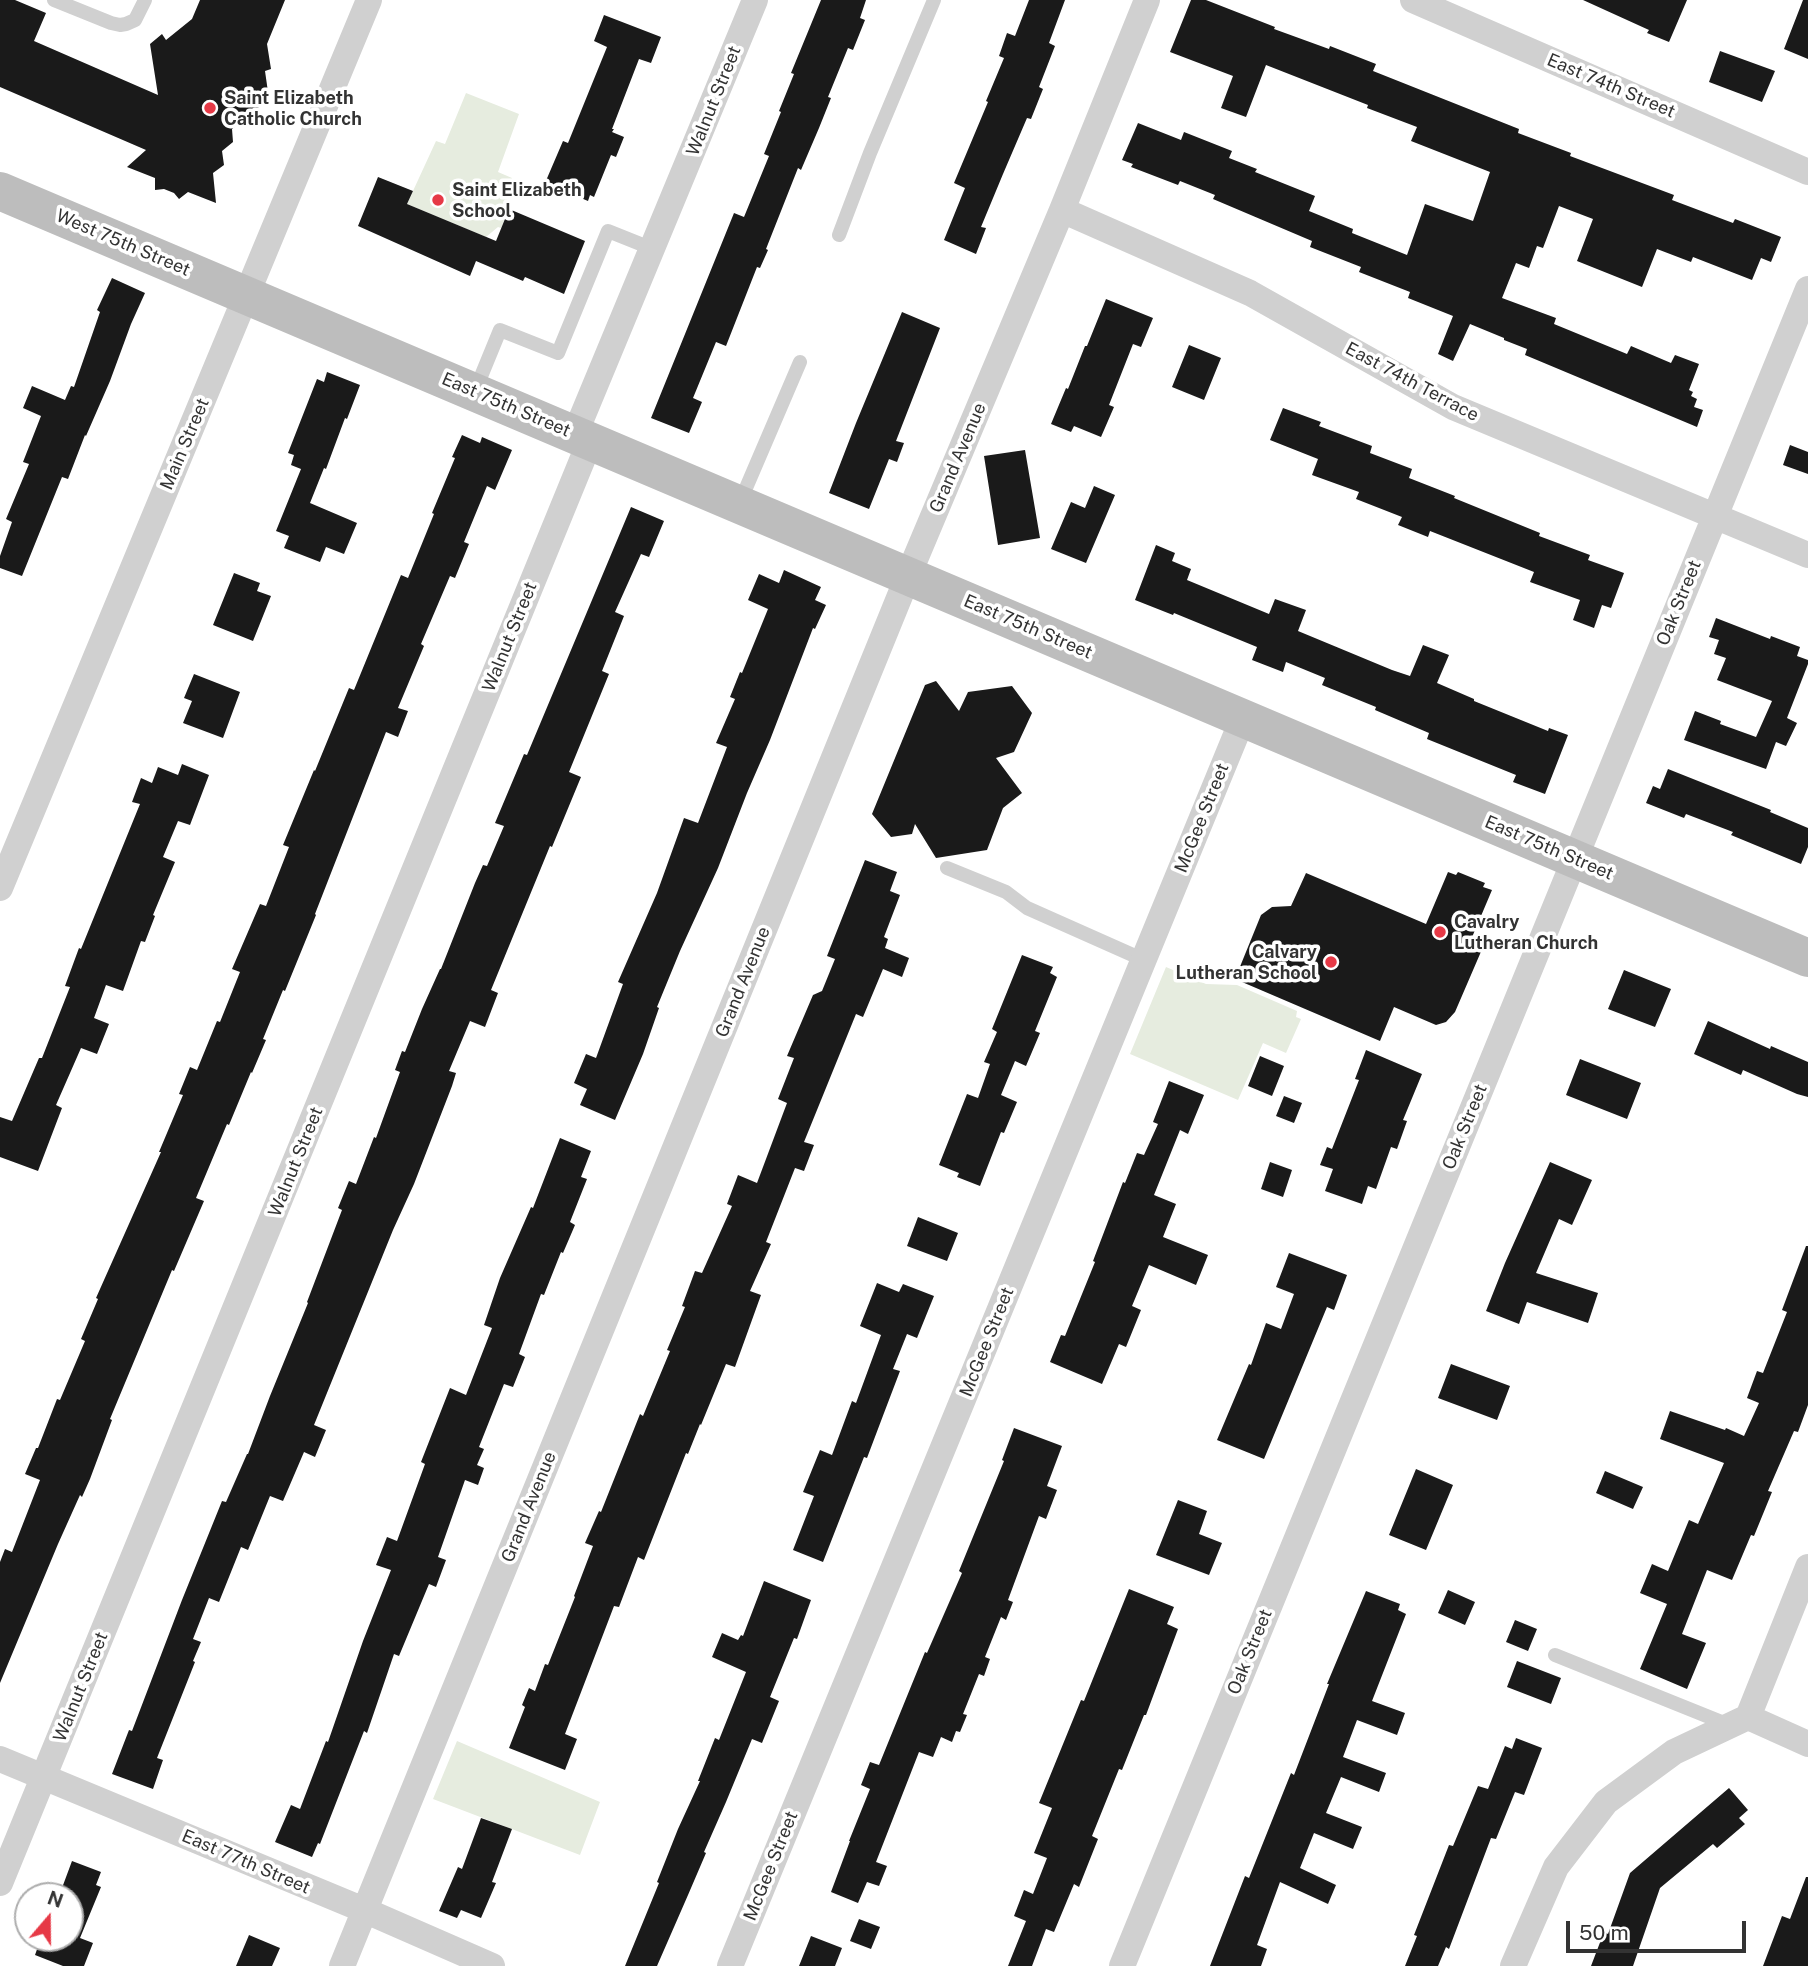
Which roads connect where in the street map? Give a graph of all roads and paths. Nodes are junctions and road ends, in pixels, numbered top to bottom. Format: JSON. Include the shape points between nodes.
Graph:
{"nodes":[{"id":1,"x":54,"y":0,"type":"edge"},
{"id":2,"x":145,"y":0,"type":"edge"},
{"id":3,"x":369,"y":0,"type":"edge"},
{"id":4,"x":755,"y":0,"type":"edge"},
{"id":5,"x":934,"y":0,"type":"edge"},
{"id":6,"x":1147,"y":0,"type":"edge"},
{"id":7,"x":1413,"y":0,"type":"edge"},
{"id":8,"x":1808,"y":172,"type":"edge"},
{"id":9,"x":0,"y":191,"type":"edge"},
{"id":10,"x":1062,"y":210,"type":"junction"},
{"id":11,"x":839,"y":235,"type":"dead end"},
{"id":12,"x":653,"y":249,"type":"junction"},
{"id":13,"x":1808,"y":289,"type":"edge"},
{"id":14,"x":247,"y":296,"type":"junction"},
{"id":15,"x":800,"y":362,"type":"dead end"},
{"id":16,"x":474,"y":392,"type":"junction"},
{"id":17,"x":583,"y":438,"type":"junction"},
{"id":18,"x":739,"y":504,"type":"junction"},
{"id":19,"x":1715,"y":515,"type":"junction"},
{"id":20,"x":1808,"y":555,"type":"edge"},
{"id":21,"x":908,"y":576,"type":"junction"},
{"id":22,"x":1243,"y":718,"type":"junction"},
{"id":23,"x":1574,"y":859,"type":"junction"},
{"id":24,"x":947,"y":868,"type":"dead end"},
{"id":25,"x":0,"y":888,"type":"edge"},
{"id":26,"x":1808,"y":958,"type":"edge"},
{"id":27,"x":1144,"y":960,"type":"junction"},
{"id":28,"x":1808,"y":1567,"type":"edge"},
{"id":29,"x":1555,"y":1655,"type":"dead end"},
{"id":30,"x":1739,"y":1721,"type":"junction"},
{"id":31,"x":1808,"y":1744,"type":"edge"},
{"id":32,"x":0,"y":1759,"type":"edge"},
{"id":33,"x":44,"y":1778,"type":"junction"},
{"id":34,"x":0,"y":1883,"type":"edge"},
{"id":35,"x":364,"y":1910,"type":"junction"},
{"id":36,"x":342,"y":1966,"type":"edge"},
{"id":37,"x":492,"y":1966,"type":"edge"},
{"id":38,"x":730,"y":1966,"type":"edge"},
{"id":39,"x":1122,"y":1966,"type":"edge"},
{"id":40,"x":1513,"y":1966,"type":"edge"}],
"edges":[{"from":1,"to":2,"type":"lane","via":[[120,25],[135,20]]},
{"from":3,"to":14,"type":"street","name":"Main Street"},
{"from":4,"to":12,"type":"street","name":"Walnut Street"},
{"from":5,"to":11,"type":"lane"},
{"from":6,"to":10,"type":"street","name":"Grand Avenue"},
{"from":7,"to":8,"type":"street","name":"East 74th Street"},
{"from":9,"to":14,"type":"main road","name":"West 75th Street"},
{"from":10,"to":19,"type":"street","name":"East 74th Terrace","via":[[1250,293],[1452,407]]},
{"from":10,"to":21,"type":"street","name":"Grand Avenue"},
{"from":12,"to":16,"type":"lane","via":[[608,231],[558,353],[500,330]]},
{"from":12,"to":17,"type":"street","name":"Walnut Street"},
{"from":13,"to":19,"type":"street","name":"Oak Street"},
{"from":14,"to":16,"type":"main road","name":"East 75th Street"},
{"from":14,"to":25,"type":"street","name":"Main Street"},
{"from":15,"to":18,"type":"lane"},
{"from":16,"to":17,"type":"main road","name":"East 75th Street"},
{"from":17,"to":18,"type":"main road","name":"East 75th Street"},
{"from":17,"to":33,"type":"street","name":"Walnut Street"},
{"from":18,"to":21,"type":"main road","name":"East 75th Street"},
{"from":19,"to":20,"type":"street","name":"East 74th Terrace"},
{"from":19,"to":23,"type":"street","name":"Oak Street"},
{"from":21,"to":22,"type":"main road","name":"East 75th Street"},
{"from":21,"to":35,"type":"street","name":"Grand Avenue"},
{"from":22,"to":23,"type":"main road","name":"East 75th Street"},
{"from":22,"to":27,"type":"street","name":"McGee Street"},
{"from":23,"to":26,"type":"main road","name":"East 75th Street"},
{"from":23,"to":39,"type":"street","name":"Oak Street"},
{"from":24,"to":27,"type":"lane"},
{"from":27,"to":38,"type":"street","name":"McGee Street"},
{"from":28,"to":30,"type":"street"},
{"from":29,"to":30,"type":"lane"},
{"from":30,"to":31,"type":"street"},
{"from":30,"to":40,"type":"street","via":[[1674,1752],[1606,1802],[1556,1867]]},
{"from":32,"to":33,"type":"street","name":"East 77th Street"},
{"from":33,"to":34,"type":"street","name":"Walnut Street"},
{"from":33,"to":35,"type":"street","name":"East 77th Street"},
{"from":35,"to":36,"type":"street","name":"Grand Avenue"},
{"from":35,"to":37,"type":"street","name":"East 77th Street"}]}
